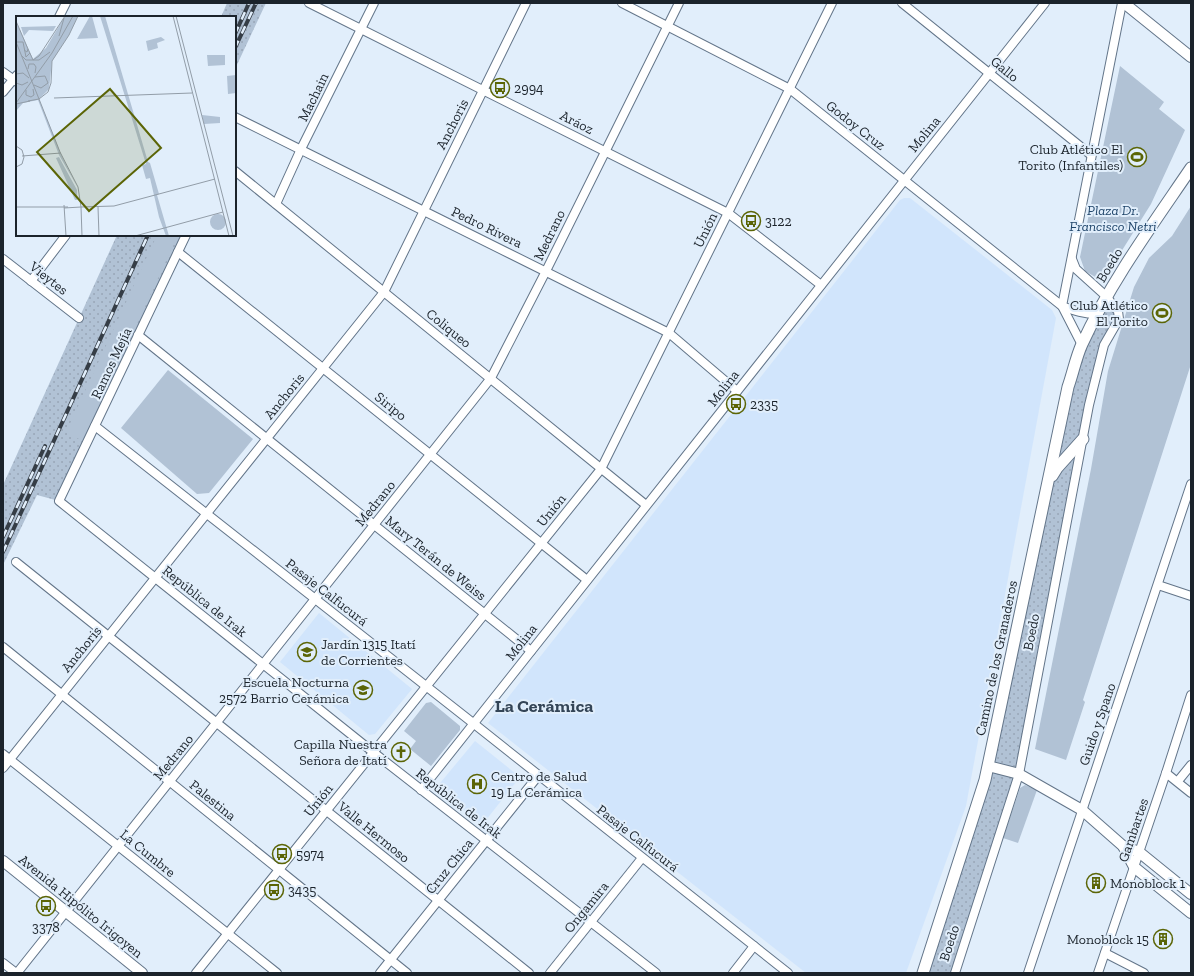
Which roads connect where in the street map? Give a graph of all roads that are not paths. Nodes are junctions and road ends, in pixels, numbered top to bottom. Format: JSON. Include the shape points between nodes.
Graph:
{"nodes":[{"id":1,"x":66,"y":3,"type":"edge"},
{"id":2,"x":309,"y":3,"type":"edge"},
{"id":3,"x":374,"y":3,"type":"edge"},
{"id":4,"x":526,"y":3,"type":"edge"},
{"id":5,"x":622,"y":3,"type":"edge"},
{"id":6,"x":679,"y":3,"type":"edge"},
{"id":7,"x":832,"y":3,"type":"edge"},
{"id":8,"x":902,"y":3,"type":"edge"},
{"id":9,"x":1045,"y":3,"type":"edge"},
{"id":10,"x":1123,"y":3,"type":"edge"},
{"id":11,"x":60,"y":16,"type":"edge"},
{"id":12,"x":668,"y":27,"type":"junction"},
{"id":13,"x":361,"y":29,"type":"junction"},
{"id":14,"x":1191,"y":57,"type":"edge"},
{"id":15,"x":3,"y":72,"type":"edge"},
{"id":16,"x":990,"y":73,"type":"junction"},
{"id":17,"x":16,"y":79,"type":"edge"},
{"id":18,"x":790,"y":89,"type":"junction"},
{"id":19,"x":484,"y":90,"type":"junction"},
{"id":20,"x":3,"y":92,"type":"edge"},
{"id":21,"x":236,"y":117,"type":"edge"},
{"id":22,"x":301,"y":149,"type":"junction"},
{"id":23,"x":606,"y":151,"type":"junction"},
{"id":24,"x":1091,"y":155,"type":"junction"},
{"id":25,"x":1191,"y":169,"type":"edge"},
{"id":26,"x":236,"y":172,"type":"edge"},
{"id":27,"x":904,"y":180,"type":"junction"},
{"id":28,"x":276,"y":204,"type":"junction"},
{"id":29,"x":423,"y":210,"type":"junction"},
{"id":30,"x":728,"y":213,"type":"junction"},
{"id":31,"x":65,"y":236,"type":"edge"},
{"id":32,"x":186,"y":236,"type":"edge"},
{"id":33,"x":178,"y":252,"type":"junction"},
{"id":34,"x":3,"y":259,"type":"edge"},
{"id":35,"x":1072,"y":259,"type":"junction"},
{"id":36,"x":546,"y":271,"type":"junction"},
{"id":37,"x":31,"y":281,"type":"junction"},
{"id":38,"x":821,"y":285,"type":"junction"},
{"id":39,"x":384,"y":292,"type":"junction"},
{"id":40,"x":1107,"y":297,"type":"junction"},
{"id":41,"x":1062,"y":306,"type":"junction"},
{"id":42,"x":1098,"y":314,"type":"junction"},
{"id":43,"x":79,"y":318,"type":"dead end"},
{"id":44,"x":669,"y":333,"type":"junction"},
{"id":45,"x":138,"y":335,"type":"junction"},
{"id":46,"x":1082,"y":345,"type":"junction"},
{"id":47,"x":323,"y":368,"type":"junction"},
{"id":48,"x":491,"y":378,"type":"junction"},
{"id":49,"x":737,"y":391,"type":"junction"},
{"id":50,"x":95,"y":426,"type":"junction"},
{"id":51,"x":267,"y":438,"type":"junction"},
{"id":52,"x":1082,"y":439,"type":"junction"},
{"id":53,"x":430,"y":454,"type":"junction"},
{"id":54,"x":601,"y":469,"type":"junction"},
{"id":55,"x":1048,"y":481,"type":"junction"},
{"id":56,"x":1191,"y":484,"type":"edge"},
{"id":57,"x":59,"y":501,"type":"joint"},
{"id":58,"x":646,"y":505,"type":"junction"},
{"id":59,"x":206,"y":514,"type":"junction"},
{"id":60,"x":374,"y":525,"type":"junction"},
{"id":61,"x":541,"y":543,"type":"junction"},
{"id":62,"x":16,"y":562,"type":"dead end"},
{"id":63,"x":155,"y":578,"type":"junction"},
{"id":64,"x":587,"y":580,"type":"junction"},
{"id":65,"x":1158,"y":585,"type":"junction"},
{"id":66,"x":1191,"y":596,"type":"edge"},
{"id":67,"x":315,"y":599,"type":"junction"},
{"id":68,"x":485,"y":614,"type":"junction"},
{"id":69,"x":108,"y":636,"type":"junction"},
{"id":70,"x":3,"y":647,"type":"edge"},
{"id":71,"x":531,"y":651,"type":"junction"},
{"id":72,"x":263,"y":664,"type":"junction"},
{"id":73,"x":426,"y":686,"type":"junction"},
{"id":74,"x":62,"y":694,"type":"junction"},
{"id":75,"x":1191,"y":695,"type":"edge"},
{"id":76,"x":216,"y":723,"type":"junction"},
{"id":77,"x":473,"y":723,"type":"junction"},
{"id":78,"x":373,"y":752,"type":"junction"},
{"id":79,"x":6,"y":757,"type":"edge"},
{"id":80,"x":1191,"y":765,"type":"edge"},
{"id":81,"x":988,"y":766,"type":"junction"},
{"id":82,"x":3,"y":768,"type":"edge"},
{"id":83,"x":1166,"y":773,"type":"junction"},
{"id":84,"x":1019,"y":774,"type":"junction"},
{"id":85,"x":538,"y":776,"type":"junction"},
{"id":86,"x":170,"y":782,"type":"junction"},
{"id":87,"x":1178,"y":782,"type":"junction"},
{"id":88,"x":421,"y":790,"type":"junction"},
{"id":89,"x":1191,"y":793,"type":"edge"},
{"id":90,"x":1082,"y":810,"type":"junction"},
{"id":91,"x":326,"y":811,"type":"junction"},
{"id":92,"x":485,"y":841,"type":"junction"},
{"id":93,"x":118,"y":846,"type":"junction"},
{"id":94,"x":1122,"y":846,"type":"junction"},
{"id":95,"x":1139,"y":852,"type":"junction"},
{"id":96,"x":642,"y":858,"type":"junction"},
{"id":97,"x":3,"y":861,"type":"edge"},
{"id":98,"x":1134,"y":867,"type":"junction"},
{"id":99,"x":279,"y":870,"type":"junction"},
{"id":100,"x":1191,"y":894,"type":"edge"},
{"id":101,"x":438,"y":900,"type":"junction"},
{"id":102,"x":66,"y":912,"type":"junction"},
{"id":103,"x":1191,"y":913,"type":"edge"},
{"id":104,"x":591,"y":922,"type":"junction"},
{"id":105,"x":228,"y":933,"type":"junction"},
{"id":106,"x":754,"y":946,"type":"junction"},
{"id":107,"x":1105,"y":953,"type":"junction"},
{"id":108,"x":391,"y":959,"type":"junction"},
{"id":109,"x":3,"y":963,"type":"edge"},
{"id":110,"x":16,"y":973,"type":"edge"},
{"id":111,"x":142,"y":973,"type":"edge"},
{"id":112,"x":196,"y":973,"type":"edge"},
{"id":113,"x":277,"y":973,"type":"edge"},
{"id":114,"x":380,"y":973,"type":"edge"},
{"id":115,"x":407,"y":973,"type":"edge"},
{"id":116,"x":529,"y":973,"type":"edge"},
{"id":117,"x":550,"y":973,"type":"edge"},
{"id":118,"x":656,"y":973,"type":"edge"},
{"id":119,"x":733,"y":973,"type":"edge"},
{"id":120,"x":788,"y":973,"type":"edge"},
{"id":121,"x":923,"y":973,"type":"edge"},
{"id":122,"x":955,"y":973,"type":"edge"},
{"id":123,"x":1028,"y":973,"type":"edge"},
{"id":124,"x":1098,"y":973,"type":"edge"},
{"id":125,"x":1144,"y":973,"type":"edge"}],
"edges":[{"from":1,"to":11,"type":"street"},
{"from":2,"to":13,"type":"street","name":"Aráoz"},
{"from":3,"to":13,"type":"street","name":"Machain"},
{"from":4,"to":19,"type":"street","name":"Anchoris"},
{"from":5,"to":12,"type":"street","name":"Godoy Cruz"},
{"from":6,"to":12,"type":"street","name":"Medrano"},
{"from":7,"to":18,"type":"street","name":"Unión"},
{"from":8,"to":16,"type":"street","name":"Gallo"},
{"from":9,"to":16,"type":"street","name":"Molina"},
{"from":10,"to":14,"type":"street"},
{"from":10,"to":24,"type":"street"},
{"from":12,"to":18,"type":"street","name":"Godoy Cruz"},
{"from":12,"to":23,"type":"street","name":"Medrano"},
{"from":13,"to":19,"type":"street","name":"Aráoz"},
{"from":13,"to":22,"type":"street","name":"Machain"},
{"from":15,"to":17,"type":"street"},
{"from":16,"to":24,"type":"street","name":"Gallo"},
{"from":16,"to":27,"type":"street","name":"Molina"},
{"from":17,"to":20,"type":"street"},
{"from":18,"to":27,"type":"street","name":"Godoy Cruz"},
{"from":18,"to":30,"type":"street","name":"Unión"},
{"from":19,"to":23,"type":"street","name":"Aráoz"},
{"from":19,"to":29,"type":"street","name":"Anchoris"},
{"from":21,"to":22,"type":"street","name":"Pedro Rivera"},
{"from":22,"to":28,"type":"street","name":"Machain"},
{"from":22,"to":29,"type":"street","name":"Pedro Rivera"},
{"from":23,"to":30,"type":"street","name":"Aráoz"},
{"from":23,"to":36,"type":"street","name":"Medrano"},
{"from":24,"to":35,"type":"street"},
{"from":25,"to":40,"type":"main road","name":"Boedo"},
{"from":26,"to":28,"type":"street","name":"Coliqueo"},
{"from":27,"to":38,"type":"street","name":"Molina"},
{"from":27,"to":41,"type":"street","name":"Godoy Cruz"},
{"from":28,"to":39,"type":"street","name":"Coliqueo"},
{"from":29,"to":36,"type":"street","name":"Pedro Rivera"},
{"from":29,"to":39,"type":"street","name":"Anchoris"},
{"from":30,"to":38,"type":"street","name":"Aráoz"},
{"from":30,"to":44,"type":"street","name":"Unión"},
{"from":31,"to":37,"type":"street"},
{"from":32,"to":33,"type":"street","name":"Ramos Mejía"},
{"from":33,"to":45,"type":"street","name":"Ramos Mejía"},
{"from":33,"to":47,"type":"street","name":"Siripo"},
{"from":34,"to":37,"type":"street","name":"Vieytes"},
{"from":35,"to":40,"type":"street","name":"Boedo","via":[[1076,269]]},
{"from":35,"to":41,"type":"street"},
{"from":36,"to":44,"type":"street","name":"Pedro Rivera"},
{"from":36,"to":48,"type":"street","name":"Medrano"},
{"from":37,"to":43,"type":"street","name":"Vieytes"},
{"from":38,"to":49,"type":"street","name":"Molina"},
{"from":39,"to":47,"type":"street","name":"Anchoris"},
{"from":39,"to":48,"type":"street","name":"Coliqueo"},
{"from":40,"to":42,"type":"main road","name":"Boedo"},
{"from":40,"to":52,"type":"street","name":"Boedo","via":[[1118,311],[1119,319],[1104,345]]},
{"from":41,"to":42,"type":"street","name":"Godoy Cruz","via":[[1085,314]]},
{"from":41,"to":46,"type":"street"},
{"from":42,"to":46,"type":"main road","name":"Camino de los Granaderos"},
{"from":44,"to":49,"type":"street","name":"Pedro Rivera"},
{"from":44,"to":54,"type":"street","name":"Unión"},
{"from":45,"to":50,"type":"street","name":"Ramos Mejía"},
{"from":45,"to":51,"type":"street","name":"Mary Terán de Weiss"},
{"from":46,"to":55,"type":"main road","name":"Camino de los Granaderos","via":[[1068,387]]},
{"from":47,"to":51,"type":"street","name":"Anchoris"},
{"from":47,"to":53,"type":"street","name":"Siripo"},
{"from":48,"to":53,"type":"street","name":"Medrano"},
{"from":48,"to":54,"type":"street","name":"Coliqueo"},
{"from":49,"to":58,"type":"street","name":"Molina"},
{"from":50,"to":57,"type":"street","name":"Ramos Mejía"},
{"from":50,"to":59,"type":"street","name":"Pasaje Calfucurá"},
{"from":51,"to":59,"type":"street","name":"Anchoris"},
{"from":51,"to":60,"type":"street","name":"Mary Terán de Weiss"},
{"from":52,"to":55,"type":"main road"},
{"from":52,"to":84,"type":"street","name":"Boedo"},
{"from":53,"to":60,"type":"street","name":"Medrano"},
{"from":53,"to":61,"type":"street","name":"Siripo"},
{"from":54,"to":58,"type":"street","name":"Coliqueo"},
{"from":54,"to":61,"type":"street","name":"Unión"},
{"from":55,"to":81,"type":"main road","name":"Camino de los Granaderos"},
{"from":56,"to":65,"type":"street","name":"Guido y Spano"},
{"from":57,"to":63,"type":"street","name":"República de Irak"},
{"from":58,"to":64,"type":"street","name":"Molina"},
{"from":59,"to":63,"type":"street","name":"Anchoris"},
{"from":59,"to":67,"type":"street","name":"Pasaje Calfucurá"},
{"from":60,"to":67,"type":"street","name":"Medrano"},
{"from":60,"to":68,"type":"street","name":"Mary Terán de Weiss"},
{"from":61,"to":64,"type":"street","name":"Siripo"},
{"from":61,"to":68,"type":"street","name":"Unión"},
{"from":62,"to":69,"type":"street","name":"Valle Hermoso"},
{"from":63,"to":69,"type":"street","name":"Anchoris"},
{"from":63,"to":72,"type":"street","name":"República de Irak"},
{"from":64,"to":71,"type":"street","name":"Molina"},
{"from":65,"to":66,"type":"street"},
{"from":65,"to":90,"type":"street","name":"Guido y Spano"},
{"from":67,"to":72,"type":"street","name":"Medrano"},
{"from":67,"to":73,"type":"street","name":"Pasaje Calfucurá"},
{"from":68,"to":71,"type":"street","name":"Mary Terán de Weiss"},
{"from":68,"to":73,"type":"street","name":"Unión"},
{"from":69,"to":74,"type":"street","name":"Anchoris"},
{"from":69,"to":76,"type":"street","name":"Valle Hermoso"},
{"from":70,"to":74,"type":"street","name":"Palestina"},
{"from":71,"to":77,"type":"street","name":"Molina"},
{"from":72,"to":76,"type":"street","name":"Medrano"},
{"from":72,"to":78,"type":"street","name":"República de Irak"},
{"from":73,"to":77,"type":"street","name":"Pasaje Calfucurá"},
{"from":73,"to":78,"type":"street","name":"Unión"},
{"from":74,"to":79,"type":"street","name":"Anchoris"},
{"from":74,"to":86,"type":"street","name":"Palestina"},
{"from":75,"to":83,"type":"street","name":"Gambartes"},
{"from":76,"to":86,"type":"street","name":"Medrano"},
{"from":76,"to":91,"type":"street","name":"Valle Hermoso"},
{"from":77,"to":85,"type":"street","name":"Pasaje Calfucurá"},
{"from":77,"to":88,"type":"street","name":"Molina"},
{"from":78,"to":88,"type":"street","name":"República de Irak"},
{"from":78,"to":91,"type":"street","name":"Unión"},
{"from":79,"to":82,"type":"street","name":"Anchoris"},
{"from":79,"to":93,"type":"street","name":"La Cumbre"},
{"from":80,"to":87,"type":"street"},
{"from":81,"to":84,"type":"street"},
{"from":81,"to":121,"type":"main road","name":"Camino de los Granaderos"},
{"from":83,"to":87,"type":"street"},
{"from":83,"to":95,"type":"street","name":"Gambartes"},
{"from":84,"to":90,"type":"street"},
{"from":84,"to":122,"type":"street","name":"Boedo"},
{"from":85,"to":92,"type":"street","name":"Cruz Chica"},
{"from":85,"to":96,"type":"street","name":"Pasaje Calfucurá"},
{"from":86,"to":93,"type":"street","name":"Medrano"},
{"from":86,"to":99,"type":"street","name":"Palestina"},
{"from":87,"to":89,"type":"street"},
{"from":88,"to":92,"type":"street","name":"República de Irak"},
{"from":90,"to":94,"type":"street"},
{"from":90,"to":123,"type":"street","name":"Guido y Spano"},
{"from":91,"to":99,"type":"street","name":"Unión"},
{"from":91,"to":101,"type":"street","name":"Valle Hermoso"},
{"from":92,"to":101,"type":"street","name":"Cruz Chica"},
{"from":92,"to":104,"type":"street","name":"República de Irak"},
{"from":93,"to":102,"type":"street","name":"Medrano"},
{"from":93,"to":105,"type":"street","name":"La Cumbre"},
{"from":94,"to":95,"type":"street"},
{"from":94,"to":98,"type":"street"},
{"from":95,"to":98,"type":"street","name":"Gambartes"},
{"from":95,"to":100,"type":"street"},
{"from":96,"to":104,"type":"street","name":"Ongamira"},
{"from":96,"to":106,"type":"street","name":"Pasaje Calfucurá"},
{"from":97,"to":102,"type":"street","name":"Avenida Hipólito Irigoyen"},
{"from":98,"to":103,"type":"street"},
{"from":98,"to":107,"type":"street","name":"Gambartes"},
{"from":99,"to":105,"type":"street","name":"Unión"},
{"from":99,"to":108,"type":"street","name":"Palestina"},
{"from":101,"to":108,"type":"street","name":"Cruz Chica"},
{"from":101,"to":116,"type":"street","name":"Valle Hermoso"},
{"from":102,"to":110,"type":"street","name":"Medrano"},
{"from":102,"to":111,"type":"street","name":"Avenida Hipólito Irigoyen"},
{"from":104,"to":117,"type":"street","name":"Ongamira"},
{"from":104,"to":118,"type":"street","name":"República de Irak"},
{"from":105,"to":112,"type":"street","name":"Unión"},
{"from":105,"to":113,"type":"street","name":"La Cumbre"},
{"from":106,"to":119,"type":"street"},
{"from":106,"to":120,"type":"street","name":"Pasaje Calfucurá"},
{"from":107,"to":124,"type":"street","name":"Gambartes"},
{"from":107,"to":125,"type":"street"},
{"from":108,"to":114,"type":"street","name":"Cruz Chica"},
{"from":108,"to":115,"type":"street","name":"Palestina"},
{"from":109,"to":110,"type":"street"}]}
